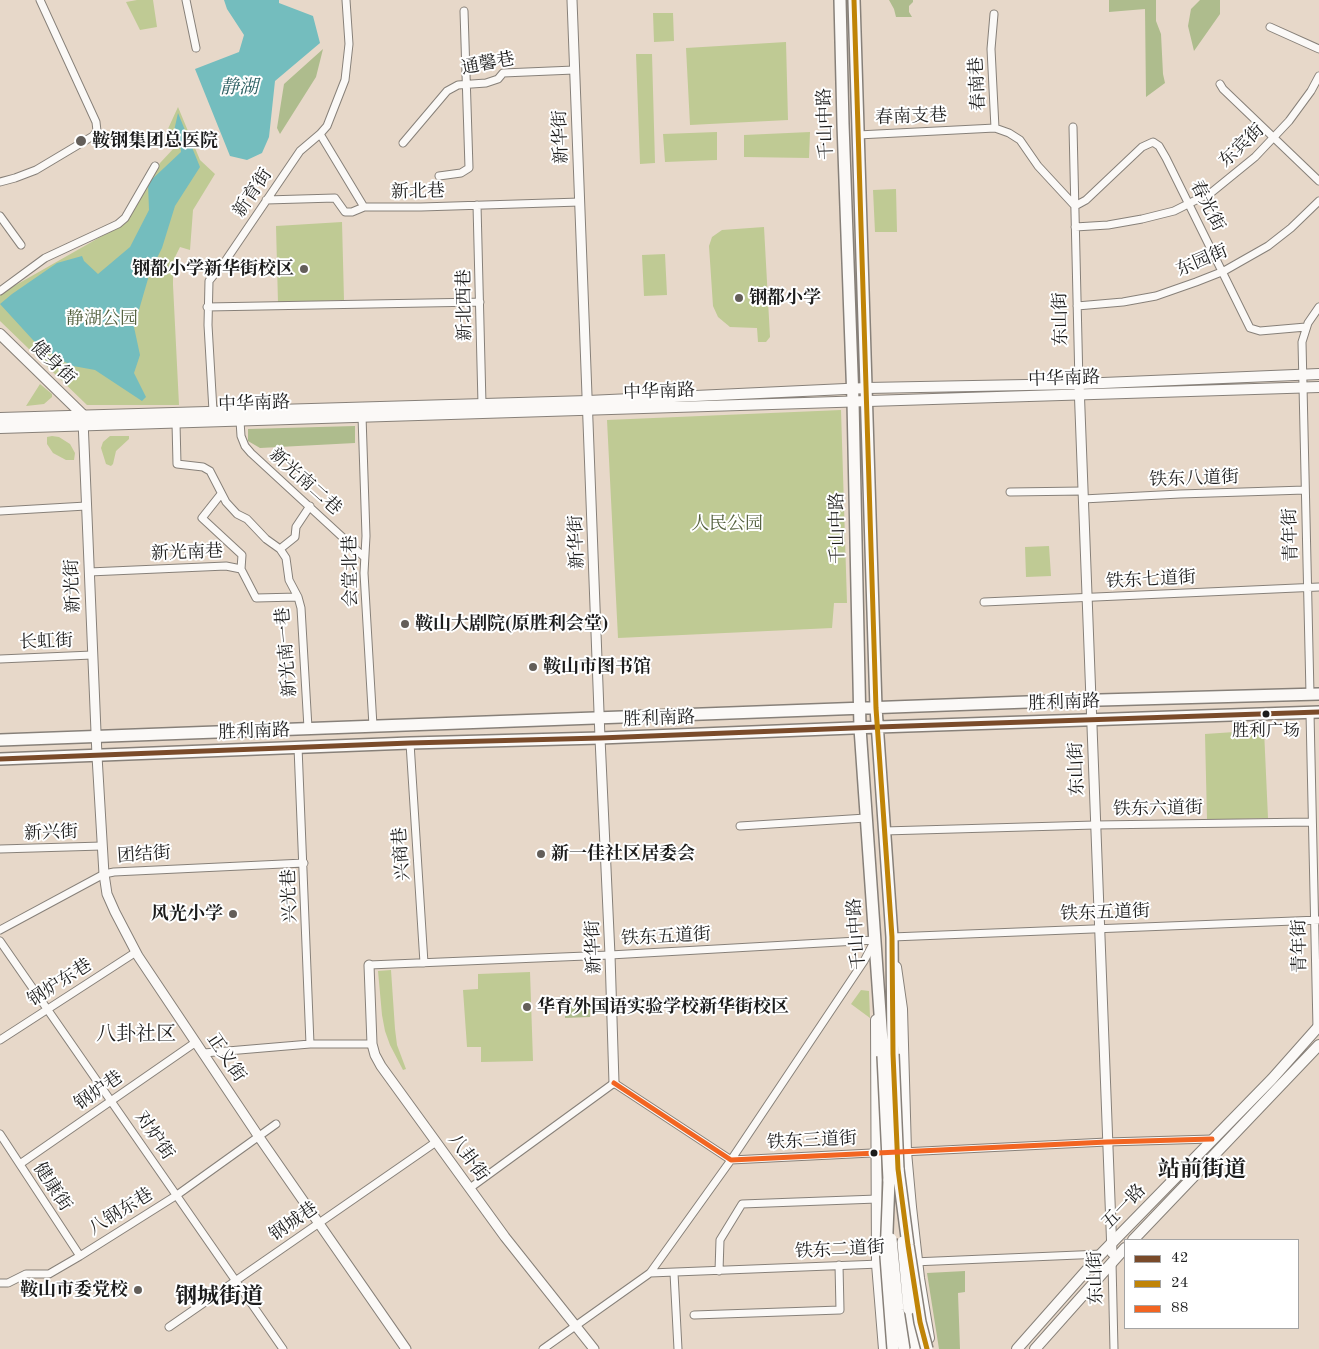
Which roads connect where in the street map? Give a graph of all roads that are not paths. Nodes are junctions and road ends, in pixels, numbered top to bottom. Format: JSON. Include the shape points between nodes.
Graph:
{"nodes":[{"id":1,"x":40,"y":0,"type":"edge"},
{"id":2,"x":186,"y":0,"type":"edge"},
{"id":3,"x":346,"y":0,"type":"edge"},
{"id":4,"x":572,"y":0,"type":"edge"},
{"id":5,"x":840,"y":0,"type":"edge"},
{"id":6,"x":854,"y":0,"type":"edge"},
{"id":7,"x":464,"y":12,"type":"dead end"},
{"id":8,"x":994,"y":14,"type":"dead end"},
{"id":9,"x":1270,"y":27,"type":"dead end"},
{"id":10,"x":196,"y":48,"type":"dead end"},
{"id":11,"x":1319,"y":49,"type":"edge"},
{"id":12,"x":574,"y":70,"type":"junction"},
{"id":13,"x":1319,"y":76,"type":"edge"},
{"id":14,"x":1220,"y":84,"type":"dead end"},
{"id":15,"x":466,"y":85,"type":"junction"},
{"id":16,"x":1073,"y":127,"type":"dead end"},
{"id":17,"x":995,"y":128,"type":"junction"},
{"id":18,"x":320,"y":134,"type":"junction"},
{"id":19,"x":858,"y":135,"type":"junction"},
{"id":20,"x":1273,"y":138,"type":"junction"},
{"id":21,"x":403,"y":143,"type":"dead end"},
{"id":22,"x":155,"y":166,"type":"dead end"},
{"id":23,"x":439,"y":176,"type":"dead end"},
{"id":24,"x":0,"y":182,"type":"edge"},
{"id":25,"x":1319,"y":182,"type":"edge"},
{"id":26,"x":266,"y":200,"type":"junction"},
{"id":27,"x":1319,"y":201,"type":"edge"},
{"id":28,"x":580,"y":202,"type":"junction"},
{"id":29,"x":1189,"y":204,"type":"junction"},
{"id":30,"x":476,"y":205,"type":"junction"},
{"id":31,"x":364,"y":206,"type":"junction"},
{"id":32,"x":1075,"y":206,"type":"junction"},
{"id":33,"x":0,"y":216,"type":"edge"},
{"id":34,"x":1075,"y":227,"type":"junction"},
{"id":35,"x":21,"y":245,"type":"dead end"},
{"id":36,"x":1224,"y":270,"type":"junction"},
{"id":37,"x":0,"y":291,"type":"edge"},
{"id":38,"x":480,"y":302,"type":"junction"},
{"id":39,"x":1077,"y":306,"type":"junction"},
{"id":40,"x":207,"y":307,"type":"junction"},
{"id":41,"x":1319,"y":307,"type":"edge"},
{"id":42,"x":1306,"y":327,"type":"junction"},
{"id":43,"x":0,"y":334,"type":"edge"},
{"id":44,"x":1319,"y":374,"type":"edge"},
{"id":45,"x":1302,"y":375,"type":"junction"},
{"id":46,"x":1319,"y":387,"type":"edge"},
{"id":47,"x":1303,"y":388,"type":"junction"},
{"id":48,"x":1079,"y":389,"type":"junction"},
{"id":49,"x":867,"y":394,"type":"junction"},
{"id":50,"x":853,"y":395,"type":"junction"},
{"id":51,"x":482,"y":404,"type":"junction"},
{"id":52,"x":588,"y":405,"type":"junction"},
{"id":53,"x":213,"y":411,"type":"junction"},
{"id":54,"x":362,"y":416,"type":"junction"},
{"id":55,"x":0,"y":418,"type":"edge"},
{"id":56,"x":83,"y":420,"type":"junction"},
{"id":57,"x":240,"y":421,"type":"junction"},
{"id":58,"x":176,"y":423,"type":"junction"},
{"id":59,"x":0,"y":428,"type":"edge"},
{"id":60,"x":1305,"y":490,"type":"junction"},
{"id":61,"x":1010,"y":492,"type":"dead end"},
{"id":62,"x":221,"y":494,"type":"junction"},
{"id":63,"x":1083,"y":495,"type":"junction"},
{"id":64,"x":86,"y":506,"type":"junction"},
{"id":65,"x":310,"y":506,"type":"junction"},
{"id":66,"x":0,"y":511,"type":"edge"},
{"id":67,"x":280,"y":549,"type":"junction"},
{"id":68,"x":364,"y":557,"type":"junction"},
{"id":69,"x":241,"y":569,"type":"junction"},
{"id":70,"x":89,"y":572,"type":"junction"},
{"id":71,"x":1308,"y":587,"type":"junction"},
{"id":72,"x":1319,"y":587,"type":"edge"},
{"id":73,"x":298,"y":597,"type":"junction"},
{"id":74,"x":1087,"y":598,"type":"junction"},
{"id":75,"x":984,"y":602,"type":"dead end"},
{"id":76,"x":92,"y":655,"type":"junction"},
{"id":77,"x":0,"y":659,"type":"edge"},
{"id":78,"x":1315,"y":694,"type":"edge"},
{"id":79,"x":1091,"y":700,"type":"junction"},
{"id":80,"x":860,"y":708,"type":"junction"},
{"id":81,"x":876,"y":708,"type":"junction"},
{"id":82,"x":1315,"y":712,"type":"edge"},
{"id":83,"x":600,"y":718,"type":"junction"},
{"id":84,"x":1091,"y":720,"type":"junction"},
{"id":85,"x":373,"y":726,"type":"junction"},
{"id":86,"x":878,"y":727,"type":"junction"},
{"id":87,"x":308,"y":728,"type":"junction"},
{"id":88,"x":860,"y":728,"type":"junction"},
{"id":89,"x":96,"y":738,"type":"junction"},
{"id":90,"x":600,"y":738,"type":"junction"},
{"id":91,"x":0,"y":740,"type":"edge"},
{"id":92,"x":410,"y":743,"type":"junction"},
{"id":93,"x":298,"y":747,"type":"junction"},
{"id":94,"x":96,"y":756,"type":"junction"},
{"id":95,"x":0,"y":759,"type":"edge"},
{"id":96,"x":866,"y":818,"type":"junction"},
{"id":97,"x":1312,"y":822,"type":"junction"},
{"id":98,"x":1095,"y":824,"type":"junction"},
{"id":99,"x":740,"y":826,"type":"dead end"},
{"id":100,"x":884,"y":831,"type":"junction"},
{"id":101,"x":102,"y":846,"type":"junction"},
{"id":102,"x":0,"y":849,"type":"edge"},
{"id":103,"x":304,"y":863,"type":"junction"},
{"id":104,"x":104,"y":874,"type":"junction"},
{"id":105,"x":1317,"y":920,"type":"edge"},
{"id":106,"x":1099,"y":929,"type":"junction"},
{"id":107,"x":0,"y":930,"type":"edge"},
{"id":108,"x":892,"y":937,"type":"junction"},
{"id":109,"x":876,"y":940,"type":"junction"},
{"id":110,"x":0,"y":941,"type":"edge"},
{"id":111,"x":136,"y":952,"type":"junction"},
{"id":112,"x":610,"y":955,"type":"junction"},
{"id":113,"x":424,"y":963,"type":"junction"},
{"id":114,"x":368,"y":965,"type":"joint"},
{"id":115,"x":48,"y":1009,"type":"junction"},
{"id":116,"x":1318,"y":1027,"type":"edge"},
{"id":117,"x":0,"y":1040,"type":"edge"},
{"id":118,"x":196,"y":1042,"type":"junction"},
{"id":119,"x":310,"y":1044,"type":"junction"},
{"id":120,"x":372,"y":1044,"type":"junction"},
{"id":121,"x":1319,"y":1045,"type":"edge"},
{"id":122,"x":204,"y":1053,"type":"junction"},
{"id":123,"x":888,"y":1055,"type":"junction"},
{"id":124,"x":614,"y":1082,"type":"junction"},
{"id":125,"x":111,"y":1100,"type":"junction"},
{"id":126,"x":276,"y":1124,"type":"dead end"},
{"id":127,"x":1,"y":1136,"type":"edge"},
{"id":128,"x":259,"y":1137,"type":"junction"},
{"id":129,"x":1212,"y":1139,"type":"junction"},
{"id":130,"x":436,"y":1142,"type":"junction"},
{"id":131,"x":1107,"y":1142,"type":"junction"},
{"id":132,"x":906,"y":1152,"type":"junction"},
{"id":133,"x":876,"y":1153,"type":"junction"},
{"id":134,"x":731,"y":1160,"type":"junction"},
{"id":135,"x":20,"y":1164,"type":"junction"},
{"id":136,"x":898,"y":1169,"type":"junction"},
{"id":137,"x":889,"y":1180,"type":"junction"},
{"id":138,"x":470,"y":1188,"type":"junction"},
{"id":139,"x":176,"y":1195,"type":"junction"},
{"id":140,"x":877,"y":1199,"type":"junction"},
{"id":141,"x":319,"y":1224,"type":"junction"},
{"id":142,"x":1125,"y":1239,"type":"edge"},
{"id":143,"x":1134,"y":1239,"type":"edge"},
{"id":144,"x":1124,"y":1240,"type":"edge"},
{"id":145,"x":1114,"y":1252,"type":"edge"},
{"id":146,"x":80,"y":1256,"type":"junction"},
{"id":147,"x":917,"y":1262,"type":"junction"},
{"id":148,"x":877,"y":1264,"type":"junction"},
{"id":149,"x":839,"y":1266,"type":"junction"},
{"id":150,"x":719,"y":1271,"type":"junction"},
{"id":151,"x":650,"y":1273,"type":"junction"},
{"id":152,"x":674,"y":1273,"type":"junction"},
{"id":153,"x":236,"y":1281,"type":"junction"},
{"id":154,"x":0,"y":1283,"type":"edge"},
{"id":155,"x":694,"y":1315,"type":"dead end"},
{"id":156,"x":169,"y":1327,"type":"dead end"},
{"id":157,"x":575,"y":1327,"type":"junction"},
{"id":158,"x":283,"y":1349,"type":"edge"},
{"id":159,"x":406,"y":1349,"type":"edge"},
{"id":160,"x":543,"y":1349,"type":"edge"},
{"id":161,"x":594,"y":1349,"type":"edge"},
{"id":162,"x":678,"y":1349,"type":"edge"},
{"id":163,"x":884,"y":1349,"type":"edge"},
{"id":164,"x":893,"y":1349,"type":"edge"},
{"id":165,"x":904,"y":1349,"type":"edge"},
{"id":166,"x":916,"y":1349,"type":"edge"},
{"id":167,"x":927,"y":1349,"type":"edge"},
{"id":168,"x":932,"y":1349,"type":"edge"},
{"id":169,"x":1017,"y":1349,"type":"edge"},
{"id":170,"x":1035,"y":1349,"type":"edge"},
{"id":171,"x":1114,"y":1349,"type":"edge"}],
"edges":[{"from":1,"to":24,"type":"street","via":[[96,122],[97,131],[36,170]]},
{"from":2,"to":10,"type":"street"},
{"from":3,"to":18,"type":"street","name":"新育街","via":[[349,44],[345,80]]},
{"from":4,"to":12,"type":"street","name":"新华街"},
{"from":5,"to":50,"type":"main road","name":"千山中路"},
{"from":6,"to":19,"type":"main road","name":"千山中路"},
{"from":7,"to":15,"type":"street"},
{"from":8,"to":17,"type":"street","name":"春南巷","via":[[991,49]]},
{"from":9,"to":11,"type":"street"},
{"from":12,"to":15,"type":"street","name":"通馨巷","via":[[503,73],[498,79],[486,83]]},
{"from":12,"to":28,"type":"street","name":"新华街"},
{"from":13,"to":20,"type":"street","name":"东宾街","via":[[1289,121]]},
{"from":14,"to":20,"type":"street"},
{"from":15,"to":21,"type":"street","name":"通馨巷","via":[[447,90]]},
{"from":15,"to":23,"type":"street","via":[[469,168],[462,173]]},
{"from":16,"to":32,"type":"street","name":"东山街"},
{"from":17,"to":19,"type":"street","name":"春南支巷"},
{"from":17,"to":32,"type":"street","name":"春南巷","via":[[1020,140],[1038,166]]},
{"from":18,"to":26,"type":"street","name":"新育街","via":[[300,150]]},
{"from":18,"to":31,"type":"street"},
{"from":19,"to":49,"type":"main road","name":"千山中路"},
{"from":20,"to":25,"type":"street"},
{"from":20,"to":29,"type":"street","name":"东宾街","via":[[1220,186]]},
{"from":22,"to":37,"type":"street","via":[[125,218],[118,224],[45,258]]},
{"from":26,"to":31,"type":"street","name":"新北巷","via":[[335,198],[345,212]]},
{"from":26,"to":40,"type":"street","name":"新育街","via":[[208,281]]},
{"from":27,"to":36,"type":"street","name":"东园街","via":[[1268,246]]},
{"from":28,"to":30,"type":"street","name":"新北巷"},
{"from":28,"to":52,"type":"street","name":"新华街"},
{"from":29,"to":32,"type":"street","name":"春光街","via":[[1163,152],[1153,142],[1142,146],[1086,200]]},
{"from":29,"to":34,"type":"street","name":"东宾街","via":[[1142,219]]},
{"from":29,"to":36,"type":"street","name":"春光街"},
{"from":30,"to":31,"type":"street","name":"新北巷"},
{"from":30,"to":38,"type":"street","name":"新北西巷"},
{"from":32,"to":34,"type":"street","name":"东山街"},
{"from":33,"to":35,"type":"street"},
{"from":34,"to":39,"type":"street","name":"东山街"},
{"from":36,"to":39,"type":"street","name":"东园街","via":[[1156,296]]},
{"from":36,"to":42,"type":"street","name":"春光街","via":[[1250,328],[1260,331]]},
{"from":38,"to":40,"type":"street"},
{"from":38,"to":51,"type":"street","name":"新北西巷"},
{"from":39,"to":48,"type":"street","name":"东山街"},
{"from":40,"to":53,"type":"street","name":"新育街"},
{"from":41,"to":42,"type":"street"},
{"from":42,"to":45,"type":"street","name":"青年街","via":[[1302,342]]},
{"from":43,"to":56,"type":"main road","name":"健身街"},
{"from":44,"to":45,"type":"main road"},
{"from":45,"to":47,"type":"street","name":"青年街"},
{"from":45,"to":48,"type":"main road"},
{"from":46,"to":47,"type":"main road","name":"中华南路"},
{"from":47,"to":48,"type":"main road","name":"中华南路"},
{"from":47,"to":60,"type":"street","name":"青年街"},
{"from":48,"to":49,"type":"main road"},
{"from":48,"to":63,"type":"street","name":"东山街"},
{"from":49,"to":50,"type":"main road"},
{"from":49,"to":81,"type":"main road","name":"千山中路"},
{"from":50,"to":52,"type":"main road"},
{"from":50,"to":80,"type":"main road","name":"千山中路"},
{"from":51,"to":52,"type":"main road"},
{"from":51,"to":53,"type":"main road"},
{"from":52,"to":54,"type":"main road","name":"中华南路"},
{"from":52,"to":83,"type":"street","name":"新华街"},
{"from":53,"to":56,"type":"main road"},
{"from":54,"to":57,"type":"main road","name":"中华南路"},
{"from":54,"to":68,"type":"street","name":"会堂北巷"},
{"from":55,"to":56,"type":"main road","via":[[55,416]]},
{"from":56,"to":58,"type":"main road","name":"中华南路"},
{"from":56,"to":59,"type":"main road","name":"中华南路"},
{"from":56,"to":64,"type":"street","name":"新光街"},
{"from":57,"to":58,"type":"main road","name":"中华南路"},
{"from":57,"to":65,"type":"street","name":"新光南二巷","via":[[245,446]]},
{"from":58,"to":62,"type":"street","via":[[177,464],[210,471]]},
{"from":60,"to":63,"type":"street","name":"铁东八道街"},
{"from":60,"to":71,"type":"street","name":"青年街"},
{"from":61,"to":63,"type":"street","name":"铁东八道街"},
{"from":62,"to":67,"type":"street","via":[[237,514]]},
{"from":62,"to":69,"type":"street","via":[[202,518],[242,555]]},
{"from":63,"to":74,"type":"street","name":"东山街"},
{"from":64,"to":66,"type":"street"},
{"from":64,"to":70,"type":"street","name":"新光街"},
{"from":65,"to":67,"type":"street","via":[[296,527],[295,537]]},
{"from":65,"to":68,"type":"street","name":"新光南二巷"},
{"from":67,"to":73,"type":"street","name":"新光南一巷"},
{"from":68,"to":85,"type":"street","name":"会堂北巷"},
{"from":69,"to":70,"type":"street","name":"新光南巷","via":[[226,566]]},
{"from":69,"to":73,"type":"street","name":"新光南巷","via":[[256,598]]},
{"from":70,"to":76,"type":"street","name":"新光街"},
{"from":71,"to":72,"type":"street","name":"铁东七道街"},
{"from":71,"to":74,"type":"street","name":"铁东七道街"},
{"from":71,"to":78,"type":"street","name":"青年街"},
{"from":73,"to":87,"type":"street","name":"新光南一巷"},
{"from":74,"to":75,"type":"street","name":"铁东七道街"},
{"from":74,"to":79,"type":"street","name":"东山街"},
{"from":76,"to":77,"type":"street","name":"长虹街"},
{"from":76,"to":89,"type":"street","name":"新光街"},
{"from":78,"to":79,"type":"main road","name":"胜利南路"},
{"from":79,"to":81,"type":"main road","name":"胜利南路"},
{"from":79,"to":84,"type":"street","name":"东山街"},
{"from":80,"to":81,"type":"main road","name":"胜利南路"},
{"from":80,"to":83,"type":"main road","name":"胜利南路"},
{"from":80,"to":88,"type":"main road","name":"千山中路"},
{"from":81,"to":86,"type":"main road","name":"千山中路"},
{"from":82,"to":84,"type":"main road","name":"胜利南路"},
{"from":82,"to":97,"type":"street","name":"青年街"},
{"from":83,"to":85,"type":"main road","name":"胜利南路"},
{"from":83,"to":90,"type":"street","name":"新华街"},
{"from":84,"to":86,"type":"main road","name":"胜利南路"},
{"from":84,"to":98,"type":"street","name":"东山街"},
{"from":85,"to":87,"type":"main road","name":"胜利南路"},
{"from":86,"to":88,"type":"main road","name":"胜利南路"},
{"from":86,"to":100,"type":"main road","name":"千山中路"},
{"from":87,"to":89,"type":"main road","name":"胜利南路"},
{"from":88,"to":90,"type":"main road","name":"胜利南路"},
{"from":88,"to":96,"type":"main road","name":"千山中路"},
{"from":89,"to":91,"type":"main road","name":"胜利南路"},
{"from":89,"to":94,"type":"street","name":"新光街"},
{"from":90,"to":92,"type":"main road","name":"胜利南路"},
{"from":90,"to":112,"type":"street","name":"新华街"},
{"from":92,"to":93,"type":"main road","name":"胜利南路"},
{"from":92,"to":113,"type":"street","name":"兴商巷"},
{"from":93,"to":94,"type":"main road","name":"胜利南路"},
{"from":93,"to":103,"type":"street","name":"兴光巷"},
{"from":94,"to":95,"type":"main road","name":"胜利南路"},
{"from":94,"to":101,"type":"street","name":"正义街"},
{"from":96,"to":99,"type":"street"},
{"from":96,"to":109,"type":"main road","name":"千山中路"},
{"from":97,"to":98,"type":"street","name":"铁东六道街"},
{"from":97,"to":105,"type":"street","name":"青年街"},
{"from":98,"to":100,"type":"street","name":"铁东六道街"},
{"from":98,"to":106,"type":"street","name":"东山街"},
{"from":100,"to":108,"type":"main road","name":"千山中路"},
{"from":101,"to":102,"type":"street","name":"新兴街"},
{"from":101,"to":104,"type":"street","name":"正义街"},
{"from":103,"to":104,"type":"street","name":"团结街","via":[[125,870]]},
{"from":103,"to":119,"type":"street","name":"兴光巷"},
{"from":104,"to":107,"type":"street","name":"团结街"},
{"from":104,"to":111,"type":"street","name":"正义街","via":[[107,894]]},
{"from":105,"to":106,"type":"street","name":"铁东五道街"},
{"from":105,"to":116,"type":"street","name":"青年街"},
{"from":106,"to":108,"type":"street","name":"铁东五道街"},
{"from":106,"to":131,"type":"street","name":"东山街"},
{"from":108,"to":123,"type":"main road","name":"千山中路"},
{"from":108,"to":132,"type":"main road","via":[[902,1009]]},
{"from":109,"to":112,"type":"street","name":"铁东五道街"},
{"from":109,"to":123,"type":"main road","name":"千山中路"},
{"from":109,"to":133,"type":"main road"},
{"from":109,"to":134,"type":"street"},
{"from":110,"to":115,"type":"street","name":"对炉街"},
{"from":111,"to":115,"type":"street","name":"钢炉东巷"},
{"from":111,"to":118,"type":"street","name":"正义街"},
{"from":112,"to":113,"type":"street","name":"铁东五道街"},
{"from":112,"to":124,"type":"street","name":"新华街"},
{"from":113,"to":114,"type":"street","name":"铁东五道街"},
{"from":114,"to":120,"type":"street","name":"八卦街"},
{"from":115,"to":117,"type":"street","name":"钢炉东巷"},
{"from":115,"to":125,"type":"street","name":"对炉街"},
{"from":116,"to":129,"type":"main road","name":"五一路"},
{"from":118,"to":122,"type":"street","name":"正义街"},
{"from":118,"to":125,"type":"street","name":"钢炉巷"},
{"from":119,"to":120,"type":"street"},
{"from":119,"to":122,"type":"street"},
{"from":120,"to":130,"type":"street","name":"八卦街","via":[[381,1066]]},
{"from":121,"to":143,"type":"main road","name":"五一路"},
{"from":122,"to":128,"type":"street","name":"正义街"},
{"from":123,"to":136,"type":"main road","bridge":true},
{"from":123,"to":137,"type":"main road","bridge":true},
{"from":124,"to":134,"type":"street"},
{"from":124,"to":138,"type":"street"},
{"from":125,"to":135,"type":"street","name":"钢炉巷"},
{"from":125,"to":139,"type":"street","name":"对炉街"},
{"from":126,"to":128,"type":"street","name":"八钢东巷"},
{"from":127,"to":135,"type":"street","name":"健康街"},
{"from":128,"to":139,"type":"street","name":"八钢东巷"},
{"from":128,"to":141,"type":"street","name":"正义街"},
{"from":129,"to":131,"type":"street","name":"铁东三道街"},
{"from":129,"to":142,"type":"main road","name":"五一路"},
{"from":130,"to":138,"type":"street","name":"八卦街"},
{"from":130,"to":141,"type":"street","name":"钢城巷"},
{"from":131,"to":132,"type":"street","name":"铁东三道街"},
{"from":131,"to":145,"type":"street","name":"东山街"},
{"from":132,"to":133,"type":"street","name":"铁东三道街"},
{"from":132,"to":147,"type":"main road"},
{"from":133,"to":134,"type":"street","name":"铁东三道街"},
{"from":133,"to":140,"type":"main road"},
{"from":134,"to":151,"type":"street"},
{"from":135,"to":146,"type":"street","name":"健康街"},
{"from":136,"to":166,"type":"main road","bridge":true,"via":[[904,1256]]},
{"from":136,"to":167,"type":"main road","bridge":true,"via":[[920,1322]]},
{"from":137,"to":164,"type":"main road","bridge":true,"via":[[886,1256]]},
{"from":137,"to":165,"type":"main road","bridge":true,"via":[[892,1257]]},
{"from":138,"to":157,"type":"street","name":"八卦街"},
{"from":139,"to":146,"type":"street","name":"八钢东巷"},
{"from":139,"to":153,"type":"street","name":"对炉街"},
{"from":140,"to":148,"type":"main road"},
{"from":140,"to":150,"type":"street","via":[[742,1204],[720,1240]]},
{"from":141,"to":153,"type":"street","name":"钢城巷"},
{"from":141,"to":159,"type":"street","name":"正义街"},
{"from":144,"to":145,"type":"main road","name":"五一路"},
{"from":145,"to":147,"type":"street","name":"铁东二道街"},
{"from":145,"to":169,"type":"main road","name":"五一路"},
{"from":145,"to":170,"type":"main road","name":"五一路"},
{"from":145,"to":171,"type":"street","name":"东山街"},
{"from":146,"to":154,"type":"street","name":"八钢东巷","via":[[49,1274],[26,1274]]},
{"from":147,"to":148,"type":"street","name":"铁东二道街"},
{"from":147,"to":168,"type":"main road"},
{"from":148,"to":149,"type":"street","name":"铁东二道街"},
{"from":148,"to":163,"type":"main road"},
{"from":149,"to":150,"type":"street","name":"铁东二道街"},
{"from":149,"to":155,"type":"street","via":[[840,1310]]},
{"from":150,"to":152,"type":"street","name":"铁东二道街"},
{"from":151,"to":152,"type":"street","name":"铁东二道街"},
{"from":151,"to":157,"type":"street"},
{"from":152,"to":162,"type":"street"},
{"from":153,"to":156,"type":"street","name":"钢城巷"},
{"from":153,"to":158,"type":"street","name":"对炉街"},
{"from":157,"to":160,"type":"street"},
{"from":157,"to":161,"type":"street","name":"八卦街"}]}
